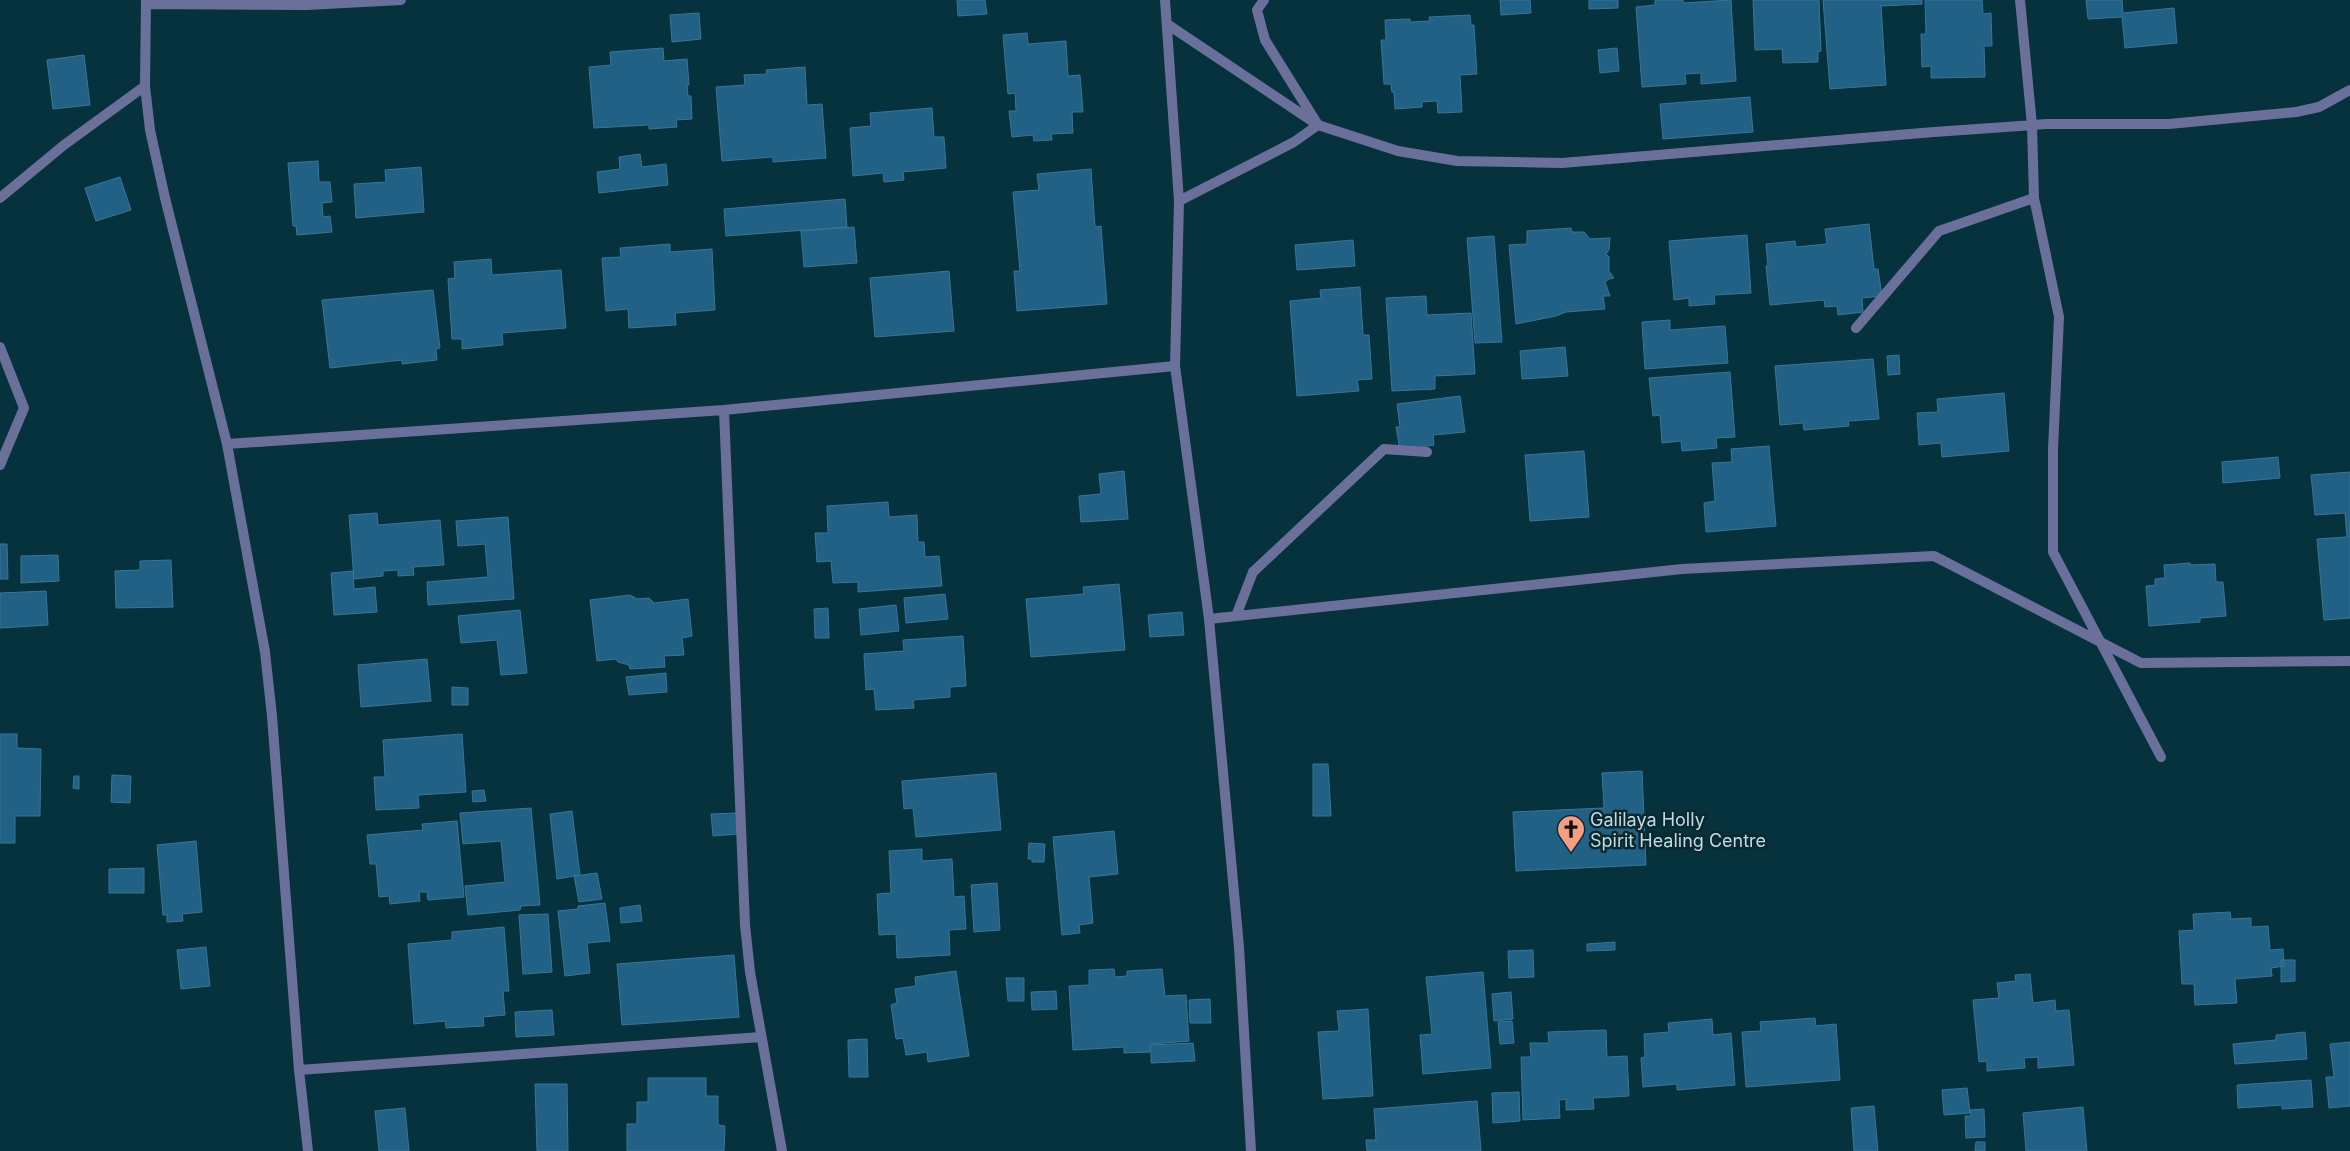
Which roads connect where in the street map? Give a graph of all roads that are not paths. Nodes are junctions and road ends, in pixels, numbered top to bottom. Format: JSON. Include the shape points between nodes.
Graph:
{"nodes":[{"id":1,"x":401,"y":0,"type":"edge"},
{"id":2,"x":1165,"y":0,"type":"edge"},
{"id":3,"x":1264,"y":0,"type":"edge"},
{"id":4,"x":2020,"y":0,"type":"edge"},
{"id":5,"x":146,"y":2,"type":"edge"},
{"id":6,"x":1167,"y":24,"type":"junction"},
{"id":7,"x":145,"y":86,"type":"junction"},
{"id":8,"x":2350,"y":90,"type":"edge"},
{"id":9,"x":1318,"y":125,"type":"junction"},
{"id":10,"x":2032,"y":125,"type":"junction"},
{"id":11,"x":0,"y":198,"type":"edge"},
{"id":12,"x":2034,"y":198,"type":"junction"},
{"id":13,"x":1179,"y":201,"type":"junction"},
{"id":14,"x":1856,"y":328,"type":"dead end"},
{"id":15,"x":0,"y":347,"type":"edge"},
{"id":16,"x":1175,"y":366,"type":"junction"},
{"id":17,"x":724,"y":410,"type":"junction"},
{"id":18,"x":227,"y":444,"type":"junction"},
{"id":19,"x":1427,"y":452,"type":"dead end"},
{"id":20,"x":0,"y":465,"type":"edge"},
{"id":21,"x":1236,"y":616,"type":"junction"},
{"id":22,"x":1209,"y":619,"type":"junction"},
{"id":23,"x":2100,"y":642,"type":"junction"},
{"id":24,"x":2350,"y":661,"type":"edge"},
{"id":25,"x":2161,"y":757,"type":"dead end"},
{"id":26,"x":761,"y":1037,"type":"junction"},
{"id":27,"x":298,"y":1070,"type":"junction"},
{"id":28,"x":308,"y":1151,"type":"edge"},
{"id":29,"x":782,"y":1151,"type":"edge"},
{"id":30,"x":1251,"y":1151,"type":"edge"}],
"edges":[{"from":1,"to":5,"type":"street","via":[[307,5]]},
{"from":2,"to":6,"type":"street"},
{"from":3,"to":9,"type":"street","via":[[1257,10],[1265,40]]},
{"from":4,"to":10,"type":"street"},
{"from":5,"to":7,"type":"street"},
{"from":6,"to":9,"type":"street"},
{"from":6,"to":13,"type":"street"},
{"from":7,"to":11,"type":"street","via":[[64,145]]},
{"from":7,"to":18,"type":"street","via":[[150,130],[165,198]]},
{"from":8,"to":10,"type":"street","via":[[2319,107],[2277,115],[2169,124]]},
{"from":9,"to":10,"type":"street","via":[[1398,151],[1433,158],[1562,163]]},
{"from":9,"to":13,"type":"street","via":[[1294,142]]},
{"from":10,"to":12,"type":"street"},
{"from":12,"to":14,"type":"street","via":[[1939,230]]},
{"from":12,"to":23,"type":"street","via":[[2059,317],[2053,449],[2053,552]]},
{"from":13,"to":16,"type":"street"},
{"from":15,"to":20,"type":"street","via":[[24,408]]},
{"from":16,"to":17,"type":"street"},
{"from":16,"to":22,"type":"street"},
{"from":17,"to":18,"type":"street"},
{"from":17,"to":26,"type":"street","via":[[745,925]]},
{"from":18,"to":27,"type":"street","via":[[265,652]]},
{"from":19,"to":21,"type":"street","via":[[1384,449],[1253,572]]},
{"from":21,"to":22,"type":"street"},
{"from":21,"to":23,"type":"street","via":[[1682,570],[1934,556]]},
{"from":22,"to":30,"type":"street","via":[[1239,947]]},
{"from":23,"to":24,"type":"street","via":[[2141,663]]},
{"from":23,"to":25,"type":"street"},
{"from":26,"to":27,"type":"street"},
{"from":26,"to":29,"type":"street"},
{"from":27,"to":28,"type":"street"}]}
